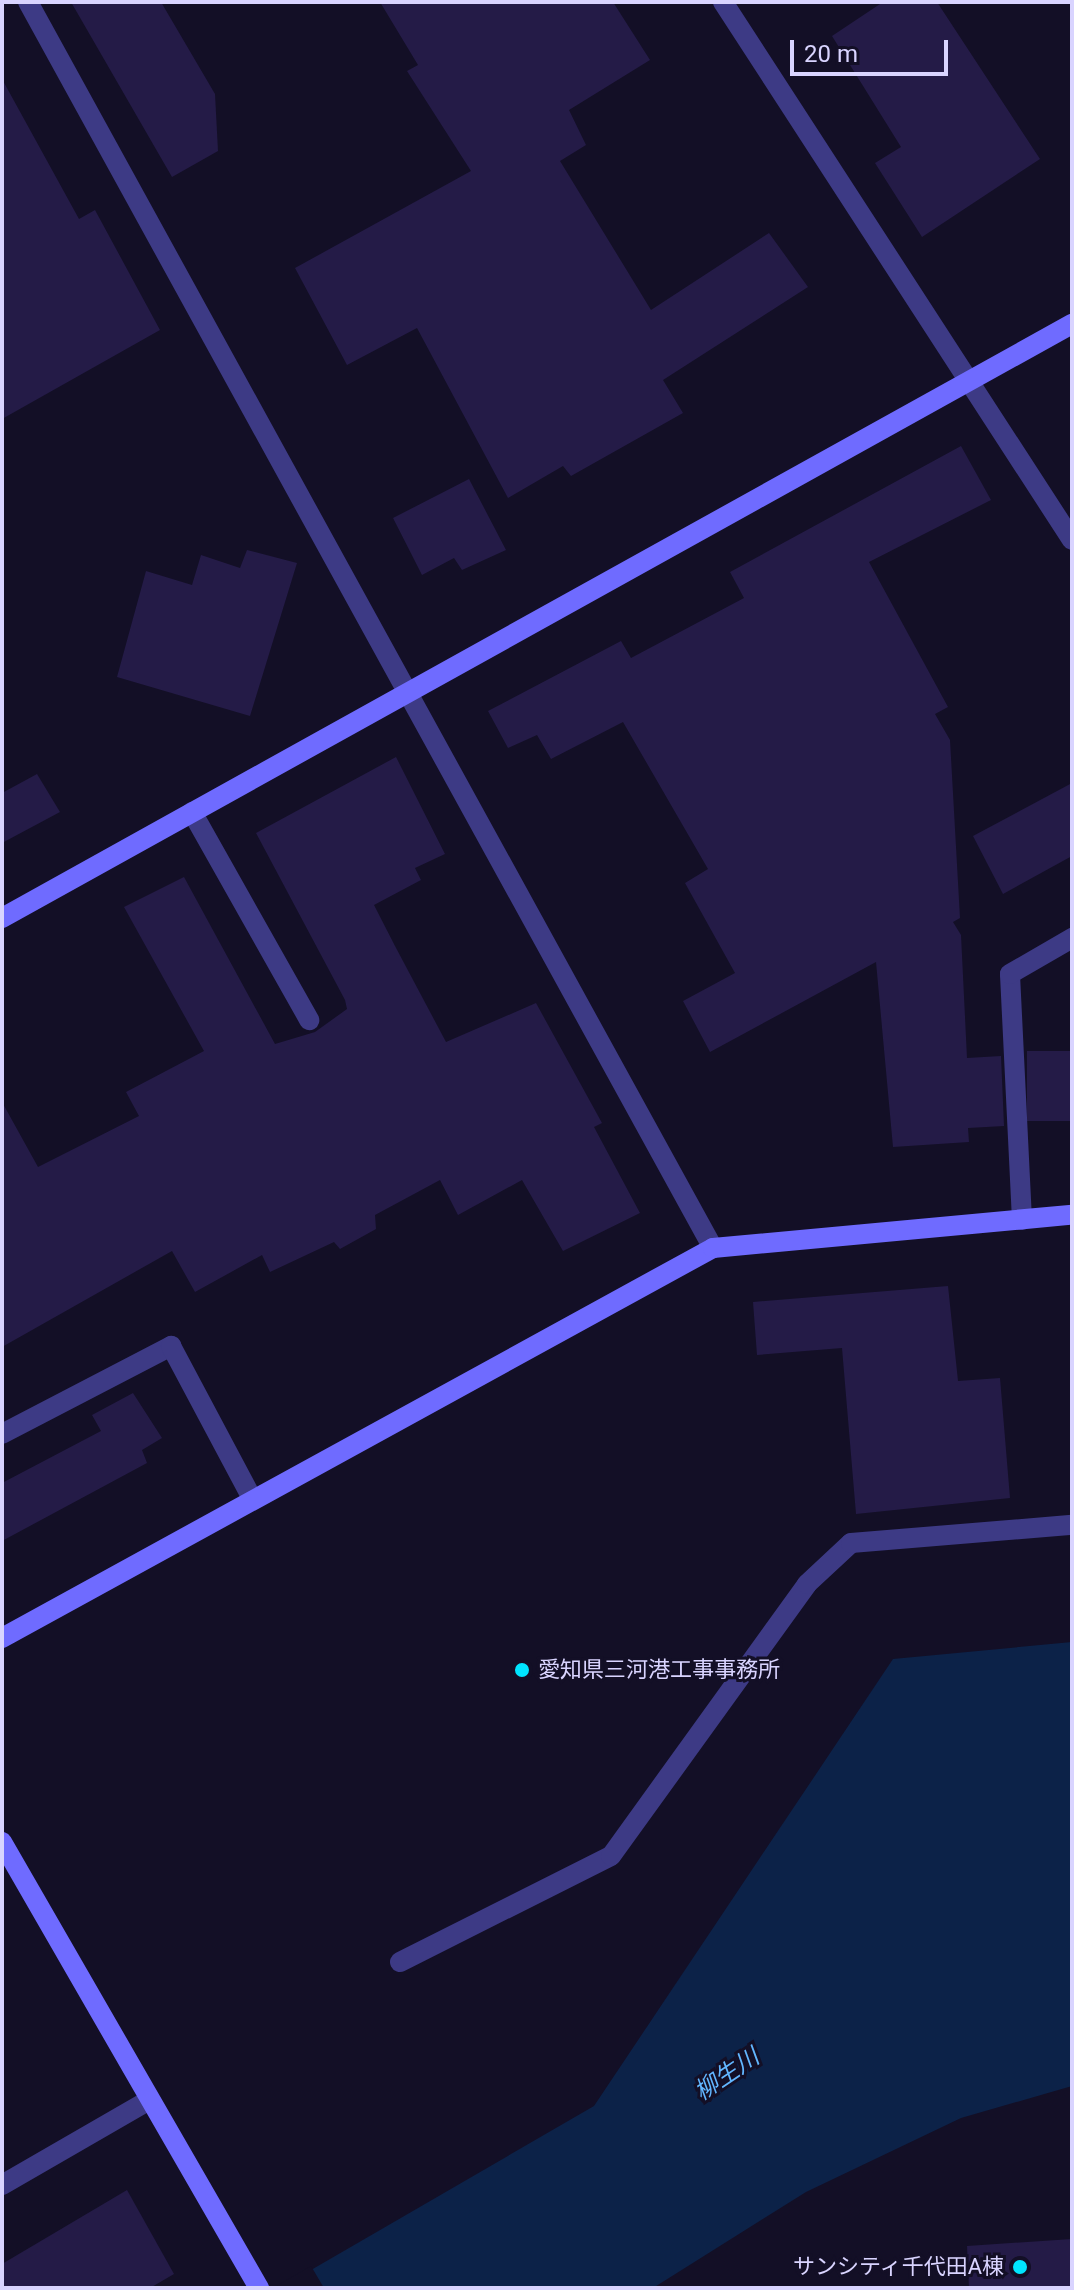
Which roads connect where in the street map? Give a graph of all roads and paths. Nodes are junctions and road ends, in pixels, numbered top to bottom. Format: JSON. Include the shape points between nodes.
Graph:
{"nodes":[{"id":1,"x":28,"y":2,"type":"edge"},
{"id":2,"x":723,"y":2,"type":"edge"},
{"id":3,"x":1072,"y":324,"type":"edge"},
{"id":4,"x":969,"y":380,"type":"junction"},
{"id":5,"x":1072,"y":540,"type":"edge"},
{"id":6,"x":411,"y":688,"type":"junction"},
{"id":7,"x":192,"y":812,"type":"junction"},
{"id":8,"x":2,"y":918,"type":"edge"},
{"id":9,"x":1072,"y":938,"type":"edge"},
{"id":10,"x":309,"y":1020,"type":"dead end"},
{"id":11,"x":1072,"y":1215,"type":"edge"},
{"id":12,"x":1022,"y":1220,"type":"junction"},
{"id":13,"x":713,"y":1248,"type":"junction"},
{"id":14,"x":2,"y":1434,"type":"edge"},
{"id":15,"x":253,"y":1500,"type":"junction"},
{"id":16,"x":1072,"y":1525,"type":"edge"},
{"id":17,"x":2,"y":1638,"type":"edge"},
{"id":18,"x":2,"y":1842,"type":"edge"},
{"id":19,"x":400,"y":1962,"type":"dead end"},
{"id":20,"x":146,"y":2102,"type":"junction"},
{"id":21,"x":2,"y":2185,"type":"edge"},
{"id":22,"x":259,"y":2288,"type":"edge"}],
"edges":[{"from":1,"to":6,"type":"street"},
{"from":2,"to":4,"type":"street"},
{"from":3,"to":4,"type":"street"},
{"from":4,"to":5,"type":"street"},
{"from":4,"to":6,"type":"street"},
{"from":6,"to":7,"type":"street"},
{"from":6,"to":13,"type":"street"},
{"from":7,"to":8,"type":"street"},
{"from":7,"to":10,"type":"street"},
{"from":9,"to":12,"type":"street","via":[[1010,974]]},
{"from":11,"to":12,"type":"street"},
{"from":12,"to":13,"type":"street"},
{"from":13,"to":15,"type":"street"},
{"from":14,"to":15,"type":"street","via":[[171,1346]]},
{"from":15,"to":17,"type":"street"},
{"from":16,"to":19,"type":"street","via":[[851,1543],[807,1584],[611,1856]]},
{"from":18,"to":20,"type":"street"},
{"from":20,"to":21,"type":"street"},
{"from":20,"to":22,"type":"street"}]}
